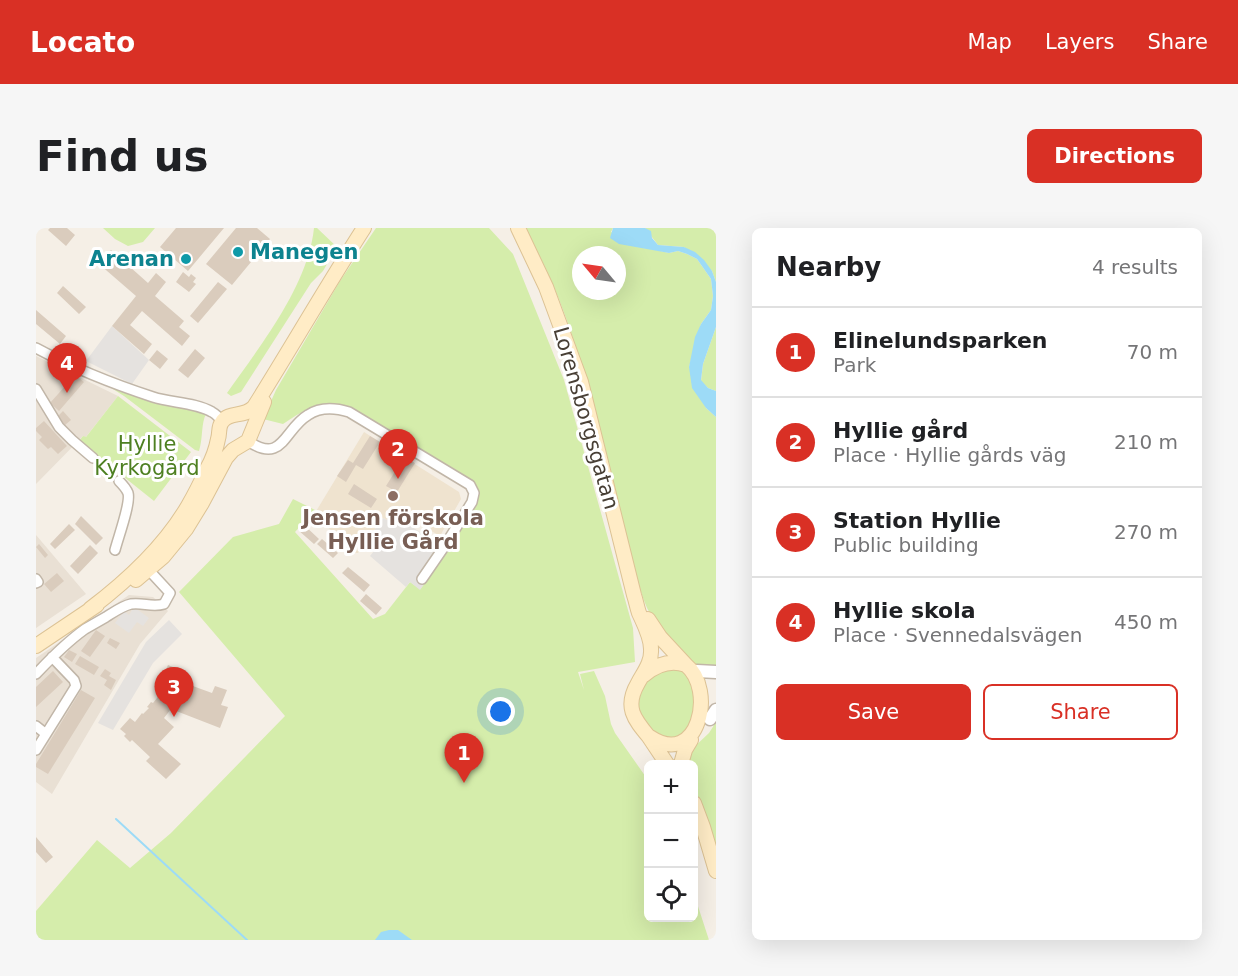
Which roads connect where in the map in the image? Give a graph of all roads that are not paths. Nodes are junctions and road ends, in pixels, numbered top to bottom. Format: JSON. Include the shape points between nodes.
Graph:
{"nodes":[{"id":1,"x":359,"y":228,"type":"edge"},
{"id":2,"x":364,"y":228,"type":"edge"},
{"id":3,"x":512,"y":228,"type":"edge"},
{"id":4,"x":518,"y":228,"type":"edge"},
{"id":5,"x":348,"y":250,"type":"junction"},
{"id":6,"x":532,"y":257,"type":"junction"},
{"id":7,"x":39,"y":352,"type":"edge"},
{"id":8,"x":287,"y":354,"type":"junction"},
{"id":9,"x":36,"y":389,"type":"edge"},
{"id":10,"x":236,"y":415,"type":"junction"},
{"id":11,"x":223,"y":421,"type":"junction"},
{"id":12,"x":219,"y":435,"type":"junction"},
{"id":13,"x":246,"y":439,"type":"junction"},
{"id":14,"x":93,"y":458,"type":"dead end"},
{"id":15,"x":119,"y":481,"type":"dead end"},
{"id":16,"x":114,"y":550,"type":"dead end"},
{"id":17,"x":146,"y":566,"type":"junction"},
{"id":18,"x":422,"y":579,"type":"dead end"},
{"id":19,"x":631,"y":581,"type":"junction"},
{"id":20,"x":36,"y":646,"type":"edge"},
{"id":21,"x":52,"y":657,"type":"junction"},
{"id":22,"x":692,"y":668,"type":"junction"},
{"id":23,"x":716,"y":672,"type":"edge"},
{"id":24,"x":36,"y":674,"type":"edge"},
{"id":25,"x":642,"y":677,"type":"junction"},
{"id":26,"x":713,"y":714,"type":"edge"},
{"id":27,"x":36,"y":726,"type":"edge"},
{"id":28,"x":46,"y":734,"type":"junction"},
{"id":29,"x":646,"y":735,"type":"junction"},
{"id":30,"x":691,"y":740,"type":"junction"},
{"id":31,"x":36,"y":750,"type":"edge"},
{"id":32,"x":664,"y":760,"type":"edge"},
{"id":33,"x":682,"y":760,"type":"edge"},
{"id":34,"x":693,"y":814,"type":"edge"},
{"id":35,"x":697,"y":814,"type":"edge"},
{"id":36,"x":708,"y":847,"type":"junction"},
{"id":37,"x":716,"y":871,"type":"edge"}],
"edges":[{"from":1,"to":5,"type":"main road"},
{"from":2,"to":5,"type":"main road"},
{"from":3,"to":6,"type":"main road","name":"Lorensborgsgatan"},
{"from":4,"to":6,"type":"main road","name":"Lorensborgsgatan"},
{"from":5,"to":8,"type":"main road"},
{"from":6,"to":19,"type":"main road","name":"Lorensborgsgatan","via":[[581,382]]},
{"from":7,"to":11,"type":"street","via":[[119,386],[211,411]]},
{"from":8,"to":10,"type":"main road","via":[[254,407]]},
{"from":8,"to":13,"type":"main road"},
{"from":9,"to":14,"type":"street","via":[[60,427]]},
{"from":10,"to":11,"type":"main road"},
{"from":10,"to":13,"type":"main road","via":[[248,420]]},
{"from":11,"to":12,"type":"main road"},
{"from":12,"to":13,"type":"main road","via":[[228,445]]},
{"from":12,"to":17,"type":"main road","via":[[216,450],[188,507]]},
{"from":13,"to":17,"type":"main road","via":[[229,453],[186,529],[163,557]]},
{"from":13,"to":18,"type":"street","via":[[259,448],[277,447],[314,411],[339,409],[470,486],[474,493],[472,502]]},
{"from":15,"to":16,"type":"street","via":[[129,494]]},
{"from":17,"to":20,"type":"main road","via":[[120,592]]},
{"from":17,"to":21,"type":"street","via":[[171,593],[164,604],[129,604],[120,608]]},
{"from":19,"to":22,"type":"main road","name":"Lorensborgsgatan","via":[[652,626]]},
{"from":19,"to":25,"type":"main road","name":"Lorensborgsgatan","via":[[651,642],[650,659]]},
{"from":21,"to":24,"type":"street"},
{"from":21,"to":28,"type":"street","via":[[76,686]]},
{"from":22,"to":23,"type":"street"},
{"from":22,"to":25,"type":"main road","via":[[671,662],[655,666]]},
{"from":22,"to":26,"type":"main road","name":"Lorensborgsgatan","via":[[706,681],[712,694]]},
{"from":25,"to":29,"type":"main road","name":"Lorensborgsgatan","via":[[633,692],[632,709]]},
{"from":26,"to":30,"type":"main road","name":"Lorensborgsgatan"},
{"from":27,"to":28,"type":"street"},
{"from":28,"to":31,"type":"street"},
{"from":29,"to":30,"type":"main road","via":[[668,744]]},
{"from":29,"to":32,"type":"main road","name":"Lorensborgsgatan"},
{"from":30,"to":33,"type":"main road","name":"Lorensborgsgatan"},
{"from":34,"to":36,"type":"main road"},
{"from":35,"to":36,"type":"main road"},
{"from":36,"to":37,"type":"main road"}]}
